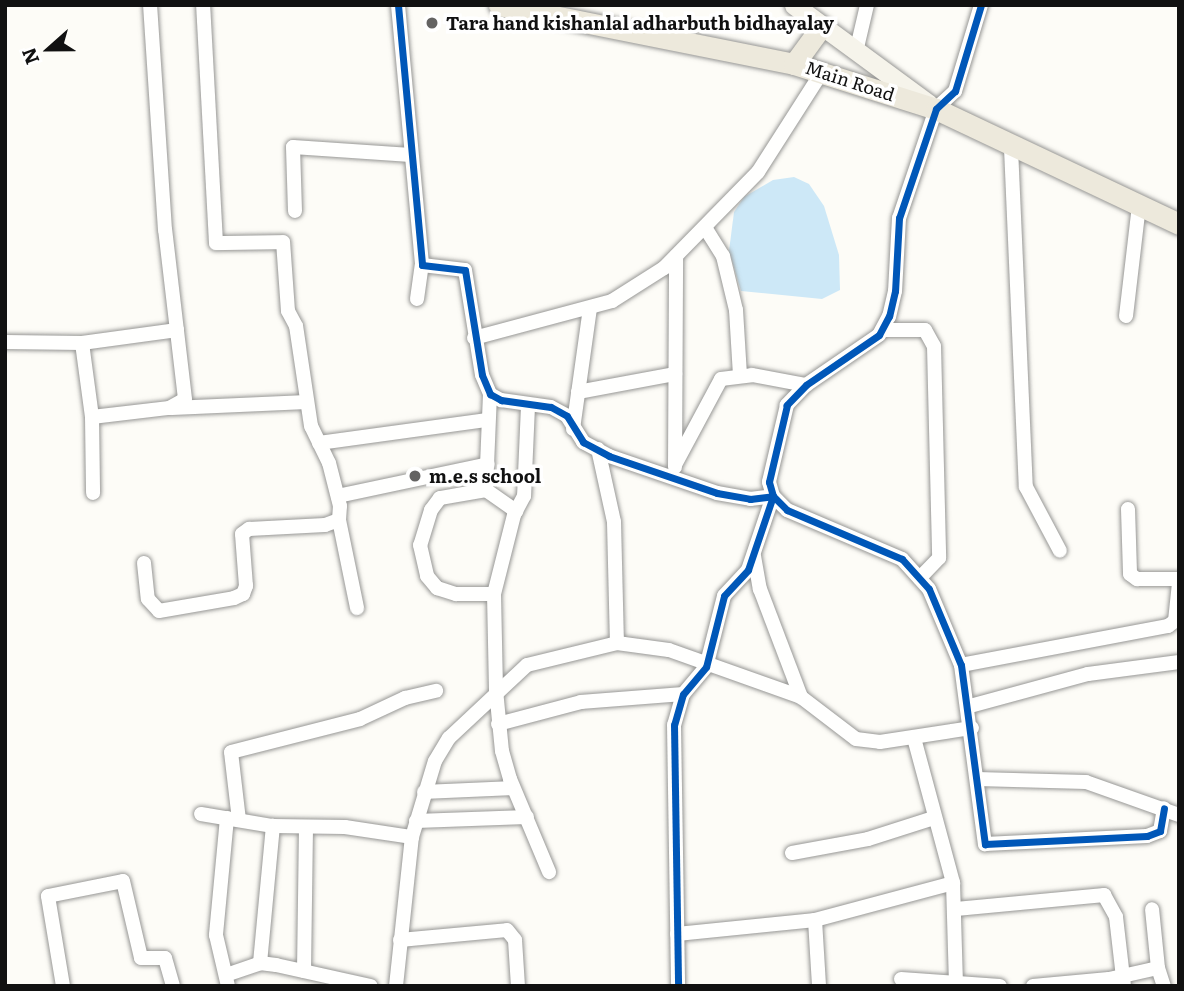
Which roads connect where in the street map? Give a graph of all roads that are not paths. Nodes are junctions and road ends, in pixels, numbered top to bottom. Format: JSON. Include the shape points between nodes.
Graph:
{"nodes":[{"id":1,"x":150,"y":5,"type":"edge"},
{"id":2,"x":203,"y":5,"type":"edge"},
{"id":3,"x":398,"y":5,"type":"edge"},
{"id":4,"x":499,"y":5,"type":"edge"},
{"id":5,"x":794,"y":5,"type":"edge"},
{"id":6,"x":867,"y":5,"type":"edge"},
{"id":7,"x":981,"y":5,"type":"edge"},
{"id":8,"x":821,"y":27,"type":"junction"},
{"id":9,"x":856,"y":52,"type":"junction"},
{"id":10,"x":794,"y":64,"type":"junction"},
{"id":11,"x":822,"y":72,"type":"junction"},
{"id":12,"x":936,"y":109,"type":"junction"},
{"id":13,"x":1011,"y":148,"type":"junction"},
{"id":14,"x":411,"y":155,"type":"junction"},
{"id":15,"x":1139,"y":206,"type":"junction"},
{"id":16,"x":295,"y":211,"type":"dead end"},
{"id":17,"x":1179,"y":224,"type":"edge"},
{"id":18,"x":706,"y":229,"type":"junction"},
{"id":19,"x":676,"y":256,"type":"junction"},
{"id":20,"x":422,"y":265,"type":"junction"},
{"id":21,"x":417,"y":299,"type":"dead end"},
{"id":22,"x":590,"y":308,"type":"junction"},
{"id":23,"x":1126,"y":316,"type":"dead end"},
{"id":24,"x":177,"y":330,"type":"junction"},
{"id":25,"x":881,"y":330,"type":"junction"},
{"id":26,"x":474,"y":338,"type":"junction"},
{"id":27,"x":5,"y":342,"type":"edge"},
{"id":28,"x":82,"y":343,"type":"junction"},
{"id":29,"x":675,"y":374,"type":"junction"},
{"id":30,"x":740,"y":376,"type":"junction"},
{"id":31,"x":806,"y":385,"type":"junction"},
{"id":32,"x":578,"y":392,"type":"junction"},
{"id":33,"x":490,"y":394,"type":"junction"},
{"id":34,"x":307,"y":402,"type":"junction"},
{"id":35,"x":528,"y":405,"type":"junction"},
{"id":36,"x":169,"y":408,"type":"junction"},
{"id":37,"x":92,"y":416,"type":"junction"},
{"id":38,"x":486,"y":420,"type":"junction"},
{"id":39,"x":573,"y":430,"type":"junction"},
{"id":40,"x":319,"y":443,"type":"junction"},
{"id":41,"x":598,"y":449,"type":"junction"},
{"id":42,"x":488,"y":464,"type":"junction"},
{"id":43,"x":672,"y":472,"type":"junction"},
{"id":44,"x":486,"y":490,"type":"junction"},
{"id":45,"x":93,"y":493,"type":"dead end"},
{"id":46,"x":338,"y":496,"type":"junction"},
{"id":47,"x":773,"y":496,"type":"junction"},
{"id":48,"x":1128,"y":509,"type":"dead end"},
{"id":49,"x":516,"y":511,"type":"junction"},
{"id":50,"x":339,"y":520,"type":"junction"},
{"id":51,"x":1060,"y":551,"type":"dead end"},
{"id":52,"x":754,"y":556,"type":"junction"},
{"id":53,"x":144,"y":563,"type":"dead end"},
{"id":54,"x":920,"y":578,"type":"junction"},
{"id":55,"x":1179,"y":582,"type":"edge"},
{"id":56,"x":494,"y":594,"type":"junction"},
{"id":57,"x":357,"y":608,"type":"dead end"},
{"id":58,"x":617,"y":643,"type":"junction"},
{"id":59,"x":1179,"y":662,"type":"edge"},
{"id":60,"x":961,"y":665,"type":"junction"},
{"id":61,"x":706,"y":667,"type":"junction"},
{"id":62,"x":496,"y":690,"type":"junction"},
{"id":63,"x":436,"y":691,"type":"dead end"},
{"id":64,"x":683,"y":694,"type":"junction"},
{"id":65,"x":801,"y":697,"type":"junction"},
{"id":66,"x":970,"y":706,"type":"junction"},
{"id":67,"x":498,"y":724,"type":"junction"},
{"id":68,"x":972,"y":728,"type":"junction"},
{"id":69,"x":914,"y":738,"type":"junction"},
{"id":70,"x":977,"y":779,"type":"junction"},
{"id":71,"x":513,"y":788,"type":"junction"},
{"id":72,"x":424,"y":792,"type":"junction"},
{"id":73,"x":1164,"y":808,"type":"junction"},
{"id":74,"x":201,"y":814,"type":"dead end"},
{"id":75,"x":1179,"y":815,"type":"edge"},
{"id":76,"x":527,"y":817,"type":"junction"},
{"id":77,"x":934,"y":818,"type":"junction"},
{"id":78,"x":233,"y":819,"type":"junction"},
{"id":79,"x":416,"y":821,"type":"junction"},
{"id":80,"x":273,"y":826,"type":"junction"},
{"id":81,"x":306,"y":827,"type":"junction"},
{"id":82,"x":412,"y":837,"type":"junction"},
{"id":83,"x":792,"y":853,"type":"dead end"},
{"id":84,"x":549,"y":872,"type":"dead end"},
{"id":85,"x":953,"y":883,"type":"junction"},
{"id":86,"x":956,"y":909,"type":"junction"},
{"id":87,"x":1152,"y":909,"type":"dead end"},
{"id":88,"x":815,"y":920,"type":"junction"},
{"id":89,"x":677,"y":934,"type":"junction"},
{"id":90,"x":400,"y":940,"type":"junction"},
{"id":91,"x":260,"y":963,"type":"junction"},
{"id":92,"x":1158,"y":968,"type":"junction"},
{"id":93,"x":304,"y":971,"type":"junction"},
{"id":94,"x":901,"y":979,"type":"dead end"},
{"id":95,"x":227,"y":980,"type":"edge"},
{"id":96,"x":1122,"y":981,"type":"edge"},
{"id":97,"x":956,"y":983,"type":"junction"},
{"id":98,"x":63,"y":986,"type":"edge"},
{"id":99,"x":173,"y":986,"type":"edge"},
{"id":100,"x":371,"y":986,"type":"edge"},
{"id":101,"x":396,"y":986,"type":"edge"},
{"id":102,"x":518,"y":986,"type":"edge"},
{"id":103,"x":678,"y":986,"type":"edge"},
{"id":104,"x":818,"y":986,"type":"edge"},
{"id":105,"x":1000,"y":986,"type":"edge"},
{"id":106,"x":1033,"y":986,"type":"edge"},
{"id":107,"x":1164,"y":986,"type":"edge"}],
"edges":[{"from":1,"to":24,"type":"street","via":[[165,230]]},
{"from":2,"to":34,"type":"street","via":[[216,243],[283,242],[288,311],[296,326]]},
{"from":3,"to":14,"type":"street"},
{"from":4,"to":10,"type":"main road","name":"Main Road"},
{"from":5,"to":8,"type":"main road"},
{"from":6,"to":9,"type":"street"},
{"from":7,"to":12,"type":"street","via":[[955,91]]},
{"from":8,"to":9,"type":"main road"},
{"from":8,"to":10,"type":"main road"},
{"from":9,"to":12,"type":"main road"},
{"from":10,"to":11,"type":"main road","name":"Main Road"},
{"from":11,"to":12,"type":"main road","name":"Main Road"},
{"from":11,"to":18,"type":"street","via":[[758,172]]},
{"from":12,"to":13,"type":"main road","name":"Main Road"},
{"from":12,"to":25,"type":"street","via":[[900,218],[895,291]]},
{"from":13,"to":15,"type":"main road","name":"Main Road"},
{"from":13,"to":51,"type":"street","via":[[1026,487]]},
{"from":14,"to":16,"type":"street","via":[[293,147]]},
{"from":14,"to":20,"type":"street"},
{"from":15,"to":17,"type":"main road","name":"Main Road"},
{"from":15,"to":23,"type":"street"},
{"from":18,"to":19,"type":"street"},
{"from":18,"to":30,"type":"street","via":[[723,256],[736,310]]},
{"from":19,"to":22,"type":"street","via":[[641,284]]},
{"from":19,"to":29,"type":"street"},
{"from":20,"to":21,"type":"street"},
{"from":20,"to":26,"type":"street","via":[[465,270]]},
{"from":22,"to":26,"type":"street"},
{"from":22,"to":32,"type":"street"},
{"from":24,"to":28,"type":"street"},
{"from":24,"to":36,"type":"street","via":[[185,399]]},
{"from":25,"to":31,"type":"street"},
{"from":25,"to":54,"type":"street","via":[[925,330],[934,346],[939,558]]},
{"from":26,"to":33,"type":"street"},
{"from":27,"to":28,"type":"street"},
{"from":28,"to":37,"type":"street"},
{"from":29,"to":32,"type":"street"},
{"from":29,"to":43,"type":"street"},
{"from":30,"to":31,"type":"street"},
{"from":30,"to":43,"type":"street","via":[[727,376],[713,388]]},
{"from":31,"to":47,"type":"street","via":[[787,405],[769,482]]},
{"from":32,"to":39,"type":"street"},
{"from":33,"to":35,"type":"street"},
{"from":33,"to":38,"type":"street"},
{"from":34,"to":36,"type":"street"},
{"from":34,"to":40,"type":"street"},
{"from":35,"to":39,"type":"street","via":[[551,407],[567,416]]},
{"from":35,"to":49,"type":"street","via":[[528,470]]},
{"from":36,"to":37,"type":"street"},
{"from":37,"to":45,"type":"street"},
{"from":38,"to":40,"type":"street"},
{"from":38,"to":42,"type":"street"},
{"from":39,"to":41,"type":"street"},
{"from":40,"to":46,"type":"street"},
{"from":41,"to":43,"type":"street"},
{"from":41,"to":58,"type":"street","via":[[614,522]]},
{"from":42,"to":44,"type":"street"},
{"from":42,"to":46,"type":"street"},
{"from":43,"to":47,"type":"street","via":[[717,494],[750,499]]},
{"from":44,"to":49,"type":"street"},
{"from":44,"to":56,"type":"street","via":[[440,498],[431,510],[420,545],[427,576],[437,588],[456,594]]},
{"from":46,"to":50,"type":"street"},
{"from":47,"to":52,"type":"street"},
{"from":47,"to":54,"type":"street","via":[[787,510],[820,520],[902,559]]},
{"from":48,"to":55,"type":"street","via":[[1130,573],[1137,579]]},
{"from":49,"to":56,"type":"street"},
{"from":50,"to":53,"type":"street","via":[[325,526],[249,529],[242,534],[246,586],[243,594],[234,598],[159,611],[148,599]]},
{"from":50,"to":57,"type":"street"},
{"from":52,"to":61,"type":"street","via":[[748,570],[724,596]]},
{"from":52,"to":65,"type":"street","via":[[760,589]]},
{"from":54,"to":60,"type":"street","via":[[949,629]]},
{"from":55,"to":60,"type":"street","via":[[1175,621],[1168,626]]},
{"from":56,"to":62,"type":"street"},
{"from":58,"to":61,"type":"street","via":[[669,650]]},
{"from":58,"to":62,"type":"street","via":[[527,666]]},
{"from":59,"to":66,"type":"street","via":[[1088,674]]},
{"from":60,"to":66,"type":"street"},
{"from":61,"to":64,"type":"street"},
{"from":61,"to":65,"type":"street"},
{"from":62,"to":67,"type":"street"},
{"from":62,"to":72,"type":"street","via":[[449,738]]},
{"from":63,"to":78,"type":"street","via":[[405,698],[360,719],[231,752]]},
{"from":64,"to":67,"type":"street","via":[[581,702]]},
{"from":64,"to":89,"type":"street","via":[[674,725]]},
{"from":65,"to":69,"type":"street","via":[[856,739]]},
{"from":66,"to":68,"type":"street"},
{"from":67,"to":71,"type":"street"},
{"from":68,"to":69,"type":"street"},
{"from":68,"to":70,"type":"street"},
{"from":69,"to":77,"type":"street"},
{"from":70,"to":73,"type":"street","via":[[1086,782]]},
{"from":70,"to":73,"type":"street","via":[[982,839],[987,845],[1147,836],[1160,831]]},
{"from":71,"to":72,"type":"street"},
{"from":71,"to":76,"type":"street"},
{"from":72,"to":79,"type":"street"},
{"from":73,"to":75,"type":"street"},
{"from":74,"to":78,"type":"street"},
{"from":76,"to":79,"type":"street"},
{"from":76,"to":84,"type":"street"},
{"from":77,"to":83,"type":"street","via":[[868,839]]},
{"from":77,"to":85,"type":"street"},
{"from":78,"to":80,"type":"street"},
{"from":78,"to":95,"type":"street","via":[[216,935]]},
{"from":79,"to":82,"type":"street"},
{"from":80,"to":81,"type":"street"},
{"from":80,"to":91,"type":"street"},
{"from":81,"to":82,"type":"street","via":[[345,827]]},
{"from":81,"to":93,"type":"street"},
{"from":82,"to":90,"type":"street"},
{"from":85,"to":86,"type":"street"},
{"from":85,"to":88,"type":"street"},
{"from":86,"to":96,"type":"street","via":[[1104,895],[1116,916]]},
{"from":86,"to":97,"type":"street"},
{"from":87,"to":92,"type":"street"},
{"from":88,"to":89,"type":"street"},
{"from":88,"to":104,"type":"street"},
{"from":89,"to":103,"type":"street"},
{"from":90,"to":101,"type":"street"},
{"from":90,"to":102,"type":"street","via":[[507,930],[515,940]]},
{"from":91,"to":93,"type":"street"},
{"from":91,"to":95,"type":"street"},
{"from":92,"to":96,"type":"street"},
{"from":92,"to":107,"type":"street"},
{"from":93,"to":100,"type":"street"},
{"from":94,"to":97,"type":"street"},
{"from":96,"to":106,"type":"street"},
{"from":97,"to":105,"type":"street"},
{"from":98,"to":99,"type":"street","via":[[48,896],[123,881],[141,958],[165,958]]}]}
